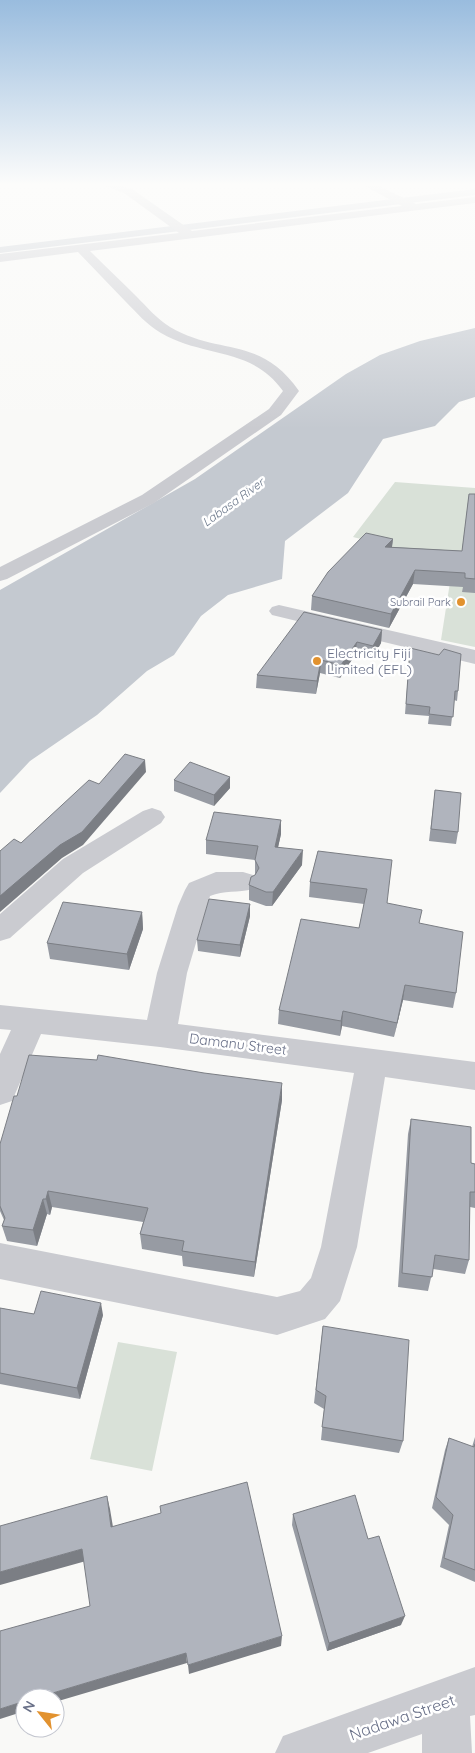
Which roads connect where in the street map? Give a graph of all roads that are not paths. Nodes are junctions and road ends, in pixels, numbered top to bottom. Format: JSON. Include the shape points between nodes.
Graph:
{"nodes":[{"id":1,"x":98,"y":266,"type":"edge"},
{"id":2,"x":0,"y":576,"type":"edge"},
{"id":3,"x":279,"y":611,"type":"dead end"},
{"id":4,"x":475,"y":657,"type":"edge"},
{"id":5,"x":152,"y":817,"type":"dead end"},
{"id":6,"x":243,"y":882,"type":"dead end"},
{"id":7,"x":0,"y":930,"type":"edge"},
{"id":8,"x":15,"y":1019,"type":"edge"},
{"id":9,"x":160,"y":1034,"type":"junction"},
{"id":10,"x":372,"y":1061,"type":"junction"},
{"id":11,"x":475,"y":1076,"type":"edge"},
{"id":12,"x":0,"y":1091,"type":"edge"},
{"id":13,"x":0,"y":1261,"type":"edge"},
{"id":14,"x":460,"y":1697,"type":"edge"},
{"id":15,"x":300,"y":1753,"type":"edge"},
{"id":16,"x":447,"y":1753,"type":"edge"}],
"edges":[{"from":1,"to":2,"type":"street","via":[[166,331],[188,341],[246,354],[284,379],[291,391],[275,412],[148,499]]},
{"from":3,"to":4,"type":"street"},
{"from":5,"to":7,"type":"street","via":[[73,866]]},
{"from":6,"to":9,"type":"street","via":[[216,882],[199,890],[172,973]]},
{"from":8,"to":9,"type":"street","name":"Damanu Street"},
{"from":8,"to":12,"type":"street"},
{"from":9,"to":10,"type":"street","name":"Damanu Street"},
{"from":10,"to":11,"type":"street","name":"Damanu Street"},
{"from":10,"to":13,"type":"street","via":[[339,1247],[327,1288],[312,1306],[277,1316]]},
{"from":14,"to":15,"type":"street","name":"Nadawa Street"},
{"from":14,"to":16,"type":"street"}]}
